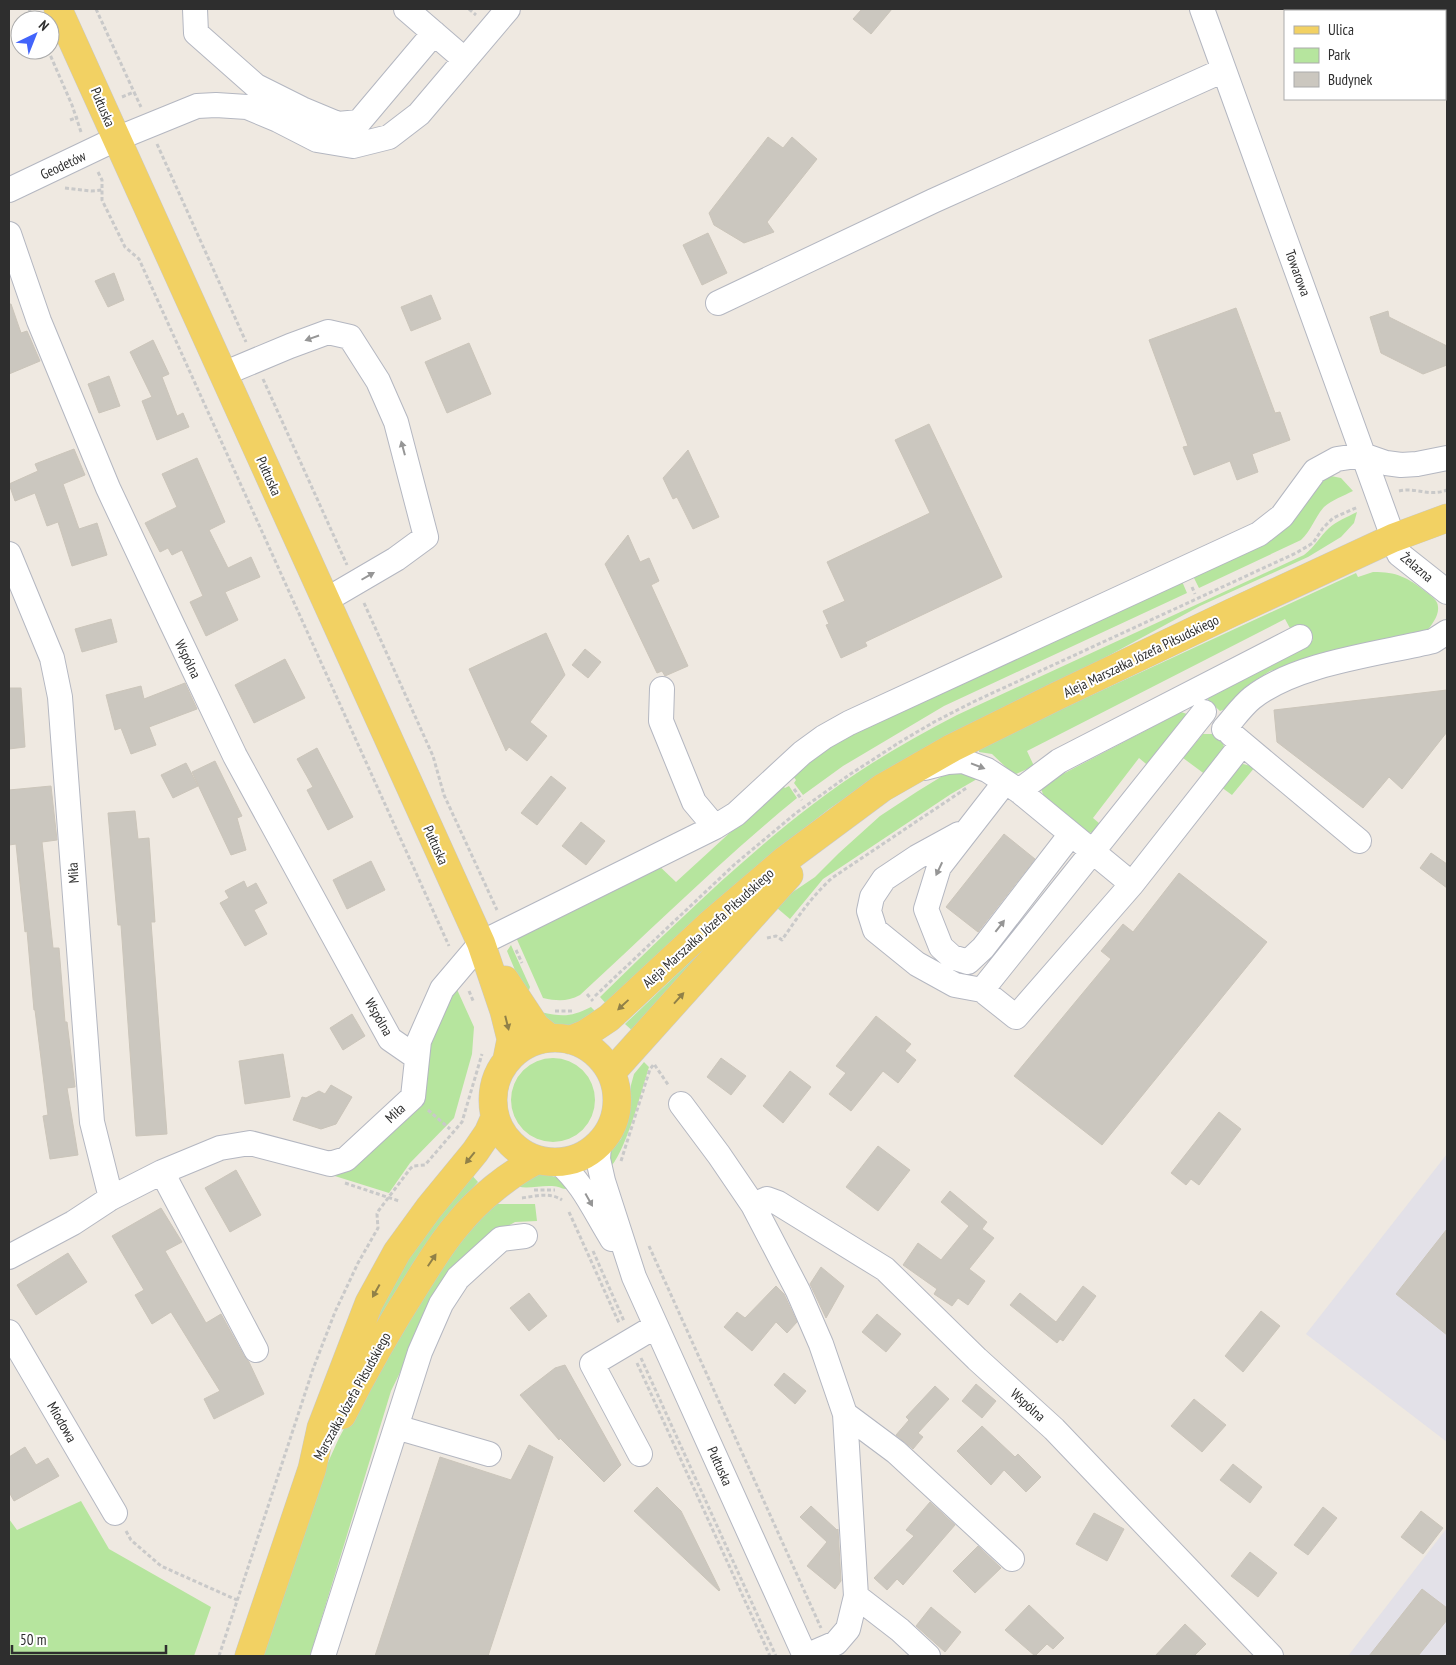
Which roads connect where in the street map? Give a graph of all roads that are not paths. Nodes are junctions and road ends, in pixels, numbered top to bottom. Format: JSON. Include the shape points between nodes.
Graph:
{"nodes":[{"id":1,"x":58,"y":9,"type":"edge"},
{"id":2,"x":195,"y":9,"type":"edge"},
{"id":3,"x":406,"y":9,"type":"edge"},
{"id":4,"x":508,"y":9,"type":"edge"},
{"id":5,"x":1205,"y":10,"type":"edge"},
{"id":6,"x":434,"y":33,"type":"junction"},
{"id":7,"x":464,"y":59,"type":"junction"},
{"id":8,"x":1224,"y":70,"type":"junction"},
{"id":9,"x":116,"y":139,"type":"junction"},
{"id":10,"x":9,"y":190,"type":"edge"},
{"id":11,"x":9,"y":234,"type":"edge"},
{"id":12,"x":718,"y":303,"type":"dead end"},
{"id":13,"x":223,"y":374,"type":"junction"},
{"id":14,"x":1363,"y":455,"type":"junction"},
{"id":15,"x":1447,"y":458,"type":"edge"},
{"id":16,"x":1447,"y":518,"type":"edge"},
{"id":17,"x":1393,"y":538,"type":"junction"},
{"id":18,"x":9,"y":554,"type":"edge"},
{"id":19,"x":1447,"y":592,"type":"edge"},
{"id":20,"x":326,"y":600,"type":"junction"},
{"id":21,"x":1447,"y":632,"type":"edge"},
{"id":22,"x":1300,"y":637,"type":"dead end"},
{"id":23,"x":662,"y":689,"type":"dead end"},
{"id":24,"x":1185,"y":696,"type":"junction"},
{"id":25,"x":1204,"y":712,"type":"junction"},
{"id":26,"x":1224,"y":729,"type":"junction"},
{"id":27,"x":1242,"y":744,"type":"junction"},
{"id":28,"x":914,"y":770,"type":"junction"},
{"id":29,"x":1005,"y":782,"type":"junction"},
{"id":30,"x":846,"y":815,"type":"junction"},
{"id":31,"x":715,"y":827,"type":"junction"},
{"id":32,"x":968,"y":830,"type":"junction"},
{"id":33,"x":1071,"y":834,"type":"junction"},
{"id":34,"x":1359,"y":841,"type":"dead end"},
{"id":35,"x":1093,"y":852,"type":"junction"},
{"id":36,"x":1132,"y":884,"type":"junction"},
{"id":37,"x":481,"y":944,"type":"junction"},
{"id":38,"x":982,"y":990,"type":"junction"},
{"id":39,"x":560,"y":1039,"type":"junction"},
{"id":40,"x":416,"y":1057,"type":"junction"},
{"id":41,"x":508,"y":1059,"type":"junction"},
{"id":42,"x":611,"y":1073,"type":"junction"},
{"id":43,"x":681,"y":1104,"type":"road end"},
{"id":44,"x":495,"y":1117,"type":"junction"},
{"id":45,"x":599,"y":1145,"type":"junction"},
{"id":46,"x":548,"y":1161,"type":"junction"},
{"id":47,"x":162,"y":1172,"type":"junction"},
{"id":48,"x":111,"y":1198,"type":"junction"},
{"id":49,"x":753,"y":1205,"type":"junction"},
{"id":50,"x":525,"y":1236,"type":"dead end"},
{"id":51,"x":9,"y":1256,"type":"edge"},
{"id":52,"x":634,"y":1277,"type":"junction"},
{"id":53,"x":656,"y":1326,"type":"junction"},
{"id":54,"x":9,"y":1332,"type":"edge"},
{"id":55,"x":256,"y":1350,"type":"dead end"},
{"id":56,"x":845,"y":1414,"type":"junction"},
{"id":57,"x":396,"y":1427,"type":"junction"},
{"id":58,"x":489,"y":1454,"type":"dead end"},
{"id":59,"x":640,"y":1454,"type":"dead end"},
{"id":60,"x":312,"y":1469,"type":"junction"},
{"id":61,"x":115,"y":1513,"type":"road end"},
{"id":62,"x":1012,"y":1559,"type":"dead end"},
{"id":63,"x":856,"y":1596,"type":"junction"},
{"id":64,"x":922,"y":1654,"type":"edge"},
{"id":65,"x":249,"y":1656,"type":"edge"},
{"id":66,"x":323,"y":1656,"type":"edge"},
{"id":67,"x":805,"y":1656,"type":"edge"},
{"id":68,"x":1271,"y":1656,"type":"edge"}],
"edges":[{"from":1,"to":9,"type":"main road","name":"Pułtuska"},
{"from":2,"to":6,"type":"street","via":[[196,33],[256,86],[338,124],[359,122]]},
{"from":3,"to":6,"type":"street"},
{"from":4,"to":7,"type":"street","name":"Geodetów"},
{"from":5,"to":8,"type":"street","name":"Towarowa"},
{"from":6,"to":7,"type":"street"},
{"from":7,"to":9,"type":"street","name":"Geodetów","via":[[419,114],[389,137],[353,146],[317,140],[247,107],[216,105],[197,106]]},
{"from":8,"to":12,"type":"street","via":[[933,201]]},
{"from":8,"to":14,"type":"street","name":"Towarowa"},
{"from":9,"to":10,"type":"street","name":"Geodetów"},
{"from":9,"to":13,"type":"main road","name":"Pułtuska"},
{"from":11,"to":40,"type":"street","name":"Wspólna","via":[[39,322],[108,488],[235,756],[390,1038]]},
{"from":13,"to":20,"type":"main road","name":"Pułtuska"},
{"from":20,"to":13,"type":"street","one_way":true,"via":[[396,559],[426,537],[396,422],[378,381],[350,337],[328,332]]},
{"from":14,"to":15,"type":"street","via":[[1401,464]]},
{"from":14,"to":17,"type":"street","name":"Towarowa"},
{"from":14,"to":31,"type":"street","via":[[1337,459],[1315,471],[1282,516],[1258,534],[824,737],[736,814]]},
{"from":16,"to":17,"type":"main road","name":"Aleja Marszałka Józefa Piłsudskiego"},
{"from":17,"to":19,"type":"street","name":"Żelazna","via":[[1399,554]]},
{"from":17,"to":28,"type":"main road","name":"Aleja Marszałka Józefa Piłsudskiego","via":[[1057,696]]},
{"from":18,"to":48,"type":"street","name":"Miła","via":[[52,658],[60,696],[92,1122]]},
{"from":20,"to":37,"type":"main road","name":"Pułtuska"},
{"from":21,"to":26,"type":"street","via":[[1433,641],[1318,666],[1273,684],[1251,698]]},
{"from":22,"to":24,"type":"street"},
{"from":23,"to":31,"type":"street","via":[[661,721],[694,802]]},
{"from":24,"to":25,"type":"street"},
{"from":24,"to":29,"type":"street","via":[[1059,761]]},
{"from":25,"to":26,"type":"street"},
{"from":25,"to":35,"type":"street"},
{"from":26,"to":27,"type":"street"},
{"from":27,"to":34,"type":"street"},
{"from":27,"to":36,"type":"street"},
{"from":28,"to":29,"type":"street","one_way":true,"via":[[962,760]]},
{"from":28,"to":30,"type":"main road","name":"Aleja Marszałka Józefa Piłsudskiego","via":[[882,788]]},
{"from":29,"to":32,"type":"street"},
{"from":29,"to":33,"type":"street"},
{"from":30,"to":39,"type":"main road","name":"Aleja Marszałka Józefa Piłsudskiego","one_way":true,"via":[[785,860],[709,925],[609,1018],[585,1034]]},
{"from":42,"to":30,"type":"main road","name":"Aleja Marszałka Józefa Piłsudskiego","one_way":true,"via":[[645,1055]]},
{"from":31,"to":37,"type":"street"},
{"from":32,"to":33,"type":"street","one_way":true,"via":[[939,866],[926,909],[941,947],[952,957],[968,962],[983,948]]},
{"from":32,"to":38,"type":"street","via":[[884,879],[872,897],[869,911],[875,930],[917,964],[955,985]]},
{"from":33,"to":35,"type":"street"},
{"from":35,"to":36,"type":"street"},
{"from":35,"to":38,"type":"street"},
{"from":36,"to":38,"type":"street","via":[[1016,1017]]},
{"from":37,"to":39,"type":"main road","name":"Pułtuska","via":[[536,1027]]},
{"from":37,"to":40,"type":"street","name":"Miła","via":[[442,990],[419,1041]]},
{"from":37,"to":41,"type":"main road","name":"Pułtuska","one_way":true,"via":[[511,1039]]},
{"from":39,"to":41,"type":"main road","via":[[527,1044]]},
{"from":39,"to":42,"type":"main road","via":[[583,1044],[595,1052]]},
{"from":40,"to":47,"type":"street","name":"Miła","via":[[413,1097],[346,1159],[330,1164],[250,1143],[220,1148]]},
{"from":41,"to":44,"type":"main road","via":[[494,1087]]},
{"from":42,"to":45,"type":"main road","via":[[617,1106],[612,1127]]},
{"from":43,"to":49,"type":"street"},
{"from":44,"to":46,"type":"main road","via":[[510,1144],[523,1154]]},
{"from":44,"to":60,"type":"main road","name":"Marszałka Józefa Piłsudskiego","one_way":true,"via":[[475,1152],[397,1252],[369,1303],[321,1428]]},
{"from":45,"to":46,"type":"main road","via":[[580,1157]]},
{"from":45,"to":52,"type":"street","name":"Pułtuska","via":[[598,1159],[603,1181]]},
{"from":46,"to":52,"type":"street","name":"Pułtuska","one_way":true,"via":[[573,1174]]},
{"from":60,"to":46,"type":"main road","name":"Marszałka Józefa Piłsudskiego","one_way":true,"via":[[394,1320],[458,1224],[521,1168]]},
{"from":47,"to":48,"type":"street","name":"Miła"},
{"from":47,"to":55,"type":"street"},
{"from":48,"to":51,"type":"street","name":"Miła","via":[[73,1223]]},
{"from":49,"to":56,"type":"street","via":[[802,1299]]},
{"from":49,"to":68,"type":"street","name":"Wspólna","via":[[767,1199],[778,1203],[885,1269],[1054,1429]]},
{"from":50,"to":57,"type":"street","via":[[501,1239],[458,1278],[441,1304],[420,1352]]},
{"from":52,"to":53,"type":"street","name":"Pułtuska"},
{"from":53,"to":59,"type":"street","via":[[592,1364]]},
{"from":53,"to":67,"type":"street","name":"Pułtuska"},
{"from":54,"to":61,"type":"street","name":"Miodowa"},
{"from":56,"to":62,"type":"street","via":[[896,1452]]},
{"from":56,"to":63,"type":"street"},
{"from":57,"to":58,"type":"street"},
{"from":57,"to":66,"type":"street"},
{"from":60,"to":65,"type":"main road"},
{"from":63,"to":64,"type":"street","via":[[900,1630]]},
{"from":63,"to":67,"type":"street","via":[[848,1629],[830,1647]]}]}
